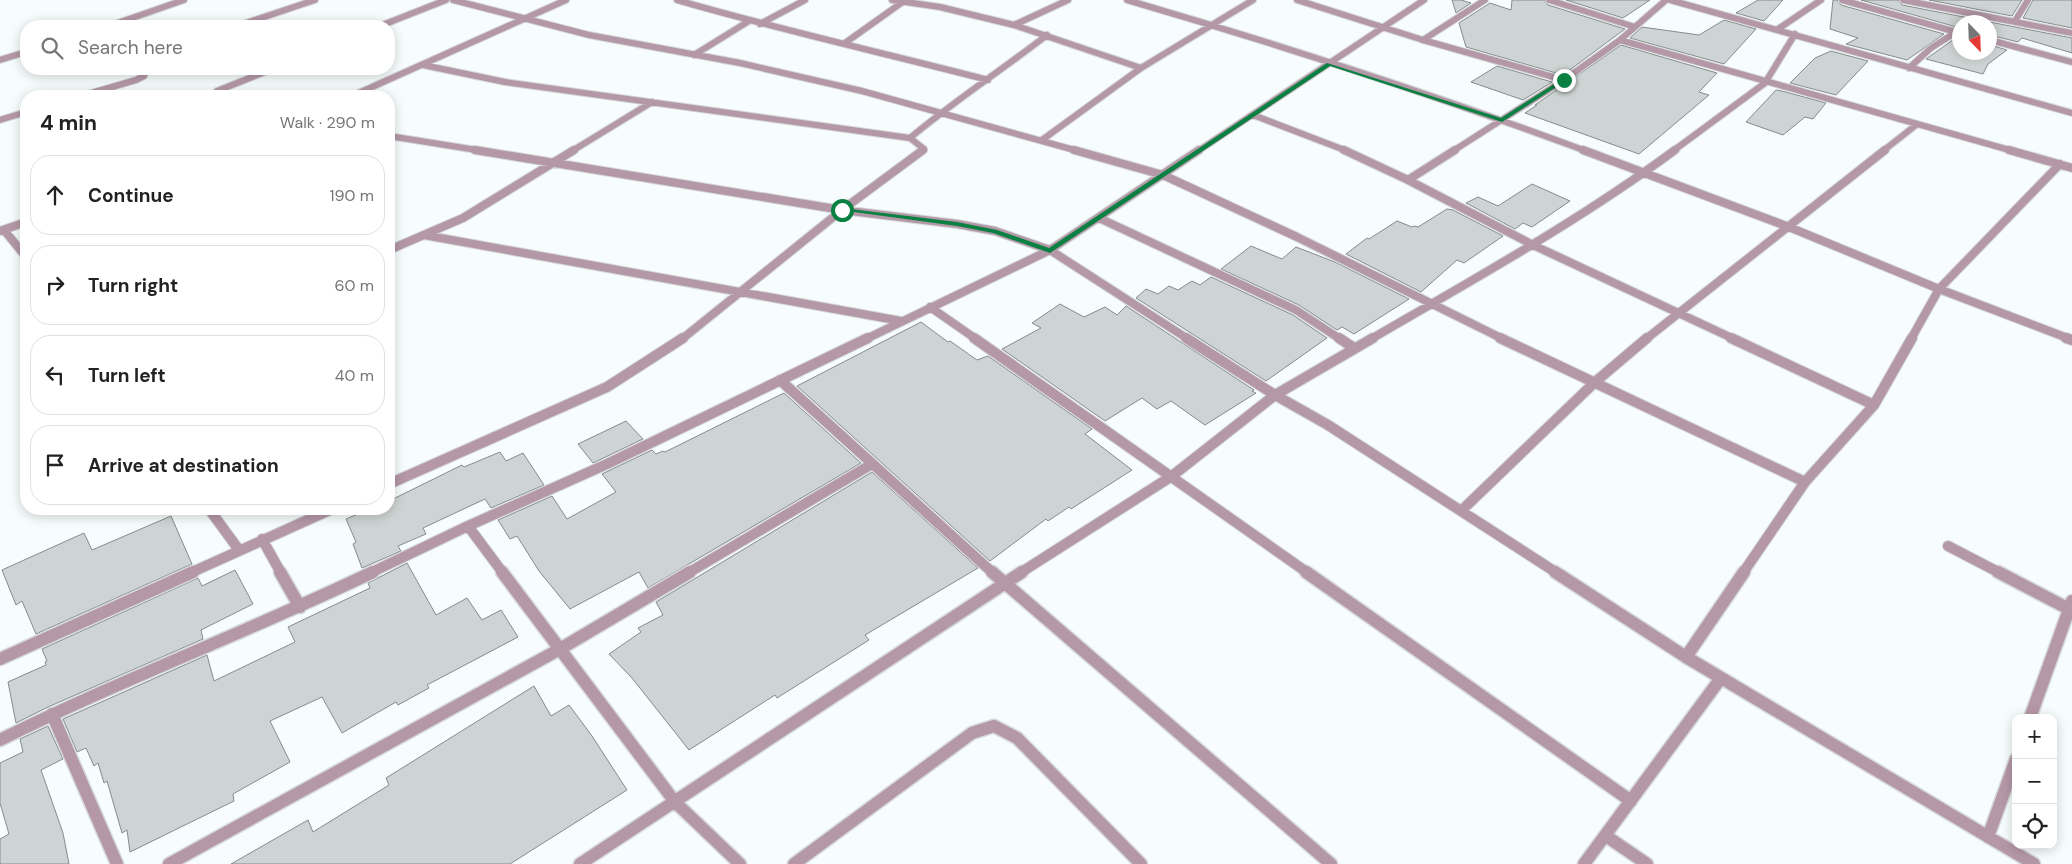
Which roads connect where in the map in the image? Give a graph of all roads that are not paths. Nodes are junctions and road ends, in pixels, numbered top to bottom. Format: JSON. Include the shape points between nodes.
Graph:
{"nodes":[{"id":1,"x":184,"y":0,"type":"edge"},
{"id":2,"x":315,"y":0,"type":"edge"},
{"id":3,"x":446,"y":0,"type":"edge"},
{"id":4,"x":453,"y":0,"type":"edge"},
{"id":5,"x":566,"y":0,"type":"edge"},
{"id":6,"x":677,"y":0,"type":"edge"},
{"id":7,"x":805,"y":0,"type":"edge"},
{"id":8,"x":892,"y":0,"type":"edge"},
{"id":9,"x":1068,"y":0,"type":"edge"},
{"id":10,"x":1127,"y":0,"type":"edge"},
{"id":11,"x":1253,"y":0,"type":"edge"},
{"id":12,"x":1298,"y":0,"type":"edge"},
{"id":13,"x":1424,"y":0,"type":"edge"},
{"id":14,"x":1485,"y":0,"type":"edge"},
{"id":15,"x":1549,"y":0,"type":"edge"},
{"id":16,"x":1668,"y":0,"type":"edge"},
{"id":17,"x":1821,"y":0,"type":"edge"},
{"id":18,"x":1842,"y":0,"type":"edge"},
{"id":19,"x":1903,"y":0,"type":"edge"},
{"id":20,"x":2028,"y":0,"type":"edge"},
{"id":21,"x":904,"y":1,"type":"edge"},
{"id":22,"x":525,"y":19,"type":"junction"},
{"id":23,"x":127,"y":20,"type":"edge"},
{"id":24,"x":255,"y":20,"type":"edge"},
{"id":25,"x":395,"y":20,"type":"edge"},
{"id":26,"x":2015,"y":21,"type":"junction"},
{"id":27,"x":749,"y":22,"type":"junction"},
{"id":28,"x":760,"y":24,"type":"junction"},
{"id":29,"x":1014,"y":25,"type":"junction"},
{"id":30,"x":1212,"y":25,"type":"junction"},
{"id":31,"x":1384,"y":26,"type":"junction"},
{"id":32,"x":1635,"y":26,"type":"junction"},
{"id":33,"x":1778,"y":29,"type":"junction"},
{"id":34,"x":1952,"y":30,"type":"edge"},
{"id":35,"x":2072,"y":33,"type":"edge"},
{"id":36,"x":1047,"y":34,"type":"junction"},
{"id":37,"x":1795,"y":34,"type":"junction"},
{"id":38,"x":1952,"y":36,"type":"edge"},
{"id":39,"x":1423,"y":40,"type":"junction"},
{"id":40,"x":1620,"y":40,"type":"junction"},
{"id":41,"x":1997,"y":42,"type":"edge"},
{"id":42,"x":845,"y":43,"type":"junction"},
{"id":43,"x":20,"y":54,"type":"edge"},
{"id":44,"x":694,"y":55,"type":"junction"},
{"id":45,"x":0,"y":60,"type":"edge"},
{"id":46,"x":2072,"y":62,"type":"edge"},
{"id":47,"x":1329,"y":64,"type":"junction"},
{"id":48,"x":423,"y":65,"type":"junction"},
{"id":49,"x":1141,"y":68,"type":"junction"},
{"id":50,"x":1909,"y":68,"type":"junction"},
{"id":51,"x":144,"y":75,"type":"edge"},
{"id":52,"x":257,"y":75,"type":"edge"},
{"id":53,"x":988,"y":80,"type":"junction"},
{"id":54,"x":1564,"y":80,"type":"junction"},
{"id":55,"x":1765,"y":83,"type":"junction"},
{"id":56,"x":102,"y":90,"type":"edge"},
{"id":57,"x":220,"y":90,"type":"edge"},
{"id":58,"x":366,"y":90,"type":"edge"},
{"id":59,"x":652,"y":102,"type":"junction"},
{"id":60,"x":940,"y":113,"type":"junction"},
{"id":61,"x":2072,"y":113,"type":"edge"},
{"id":62,"x":20,"y":114,"type":"edge"},
{"id":63,"x":1253,"y":115,"type":"junction"},
{"id":64,"x":0,"y":120,"type":"edge"},
{"id":65,"x":1502,"y":120,"type":"junction"},
{"id":66,"x":1916,"y":125,"type":"junction"},
{"id":67,"x":395,"y":137,"type":"edge"},
{"id":68,"x":910,"y":138,"type":"junction"},
{"id":69,"x":1042,"y":140,"type":"junction"},
{"id":70,"x":553,"y":163,"type":"junction"},
{"id":71,"x":2060,"y":164,"type":"junction"},
{"id":72,"x":2072,"y":168,"type":"edge"},
{"id":73,"x":1644,"y":173,"type":"junction"},
{"id":74,"x":1163,"y":175,"type":"junction"},
{"id":75,"x":1408,"y":180,"type":"junction"},
{"id":76,"x":842,"y":210,"type":"junction"},
{"id":77,"x":1099,"y":218,"type":"junction"},
{"id":78,"x":20,"y":224,"type":"edge"},
{"id":79,"x":1789,"y":227,"type":"junction"},
{"id":80,"x":2,"y":231,"type":"edge"},
{"id":81,"x":424,"y":235,"type":"junction"},
{"id":82,"x":1533,"y":245,"type":"junction"},
{"id":83,"x":395,"y":247,"type":"edge"},
{"id":84,"x":20,"y":250,"type":"edge"},
{"id":85,"x":1050,"y":250,"type":"junction"},
{"id":86,"x":1939,"y":289,"type":"junction"},
{"id":87,"x":741,"y":291,"type":"junction"},
{"id":88,"x":1432,"y":305,"type":"junction"},
{"id":89,"x":930,"y":307,"type":"junction"},
{"id":90,"x":1678,"y":312,"type":"junction"},
{"id":91,"x":901,"y":321,"type":"junction"},
{"id":92,"x":2072,"y":340,"type":"edge"},
{"id":93,"x":1354,"y":348,"type":"junction"},
{"id":94,"x":780,"y":380,"type":"junction"},
{"id":95,"x":1594,"y":383,"type":"junction"},
{"id":96,"x":1275,"y":396,"type":"junction"},
{"id":97,"x":1874,"y":405,"type":"junction"},
{"id":98,"x":872,"y":464,"type":"junction"},
{"id":99,"x":1172,"y":476,"type":"junction"},
{"id":100,"x":395,"y":481,"type":"edge"},
{"id":101,"x":1805,"y":482,"type":"junction"},
{"id":102,"x":1460,"y":511,"type":"junction"},
{"id":103,"x":213,"y":515,"type":"edge"},
{"id":104,"x":318,"y":515,"type":"edge"},
{"id":105,"x":468,"y":526,"type":"junction"},
{"id":106,"x":262,"y":539,"type":"junction"},
{"id":107,"x":1948,"y":546,"type":"dead end"},
{"id":108,"x":238,"y":550,"type":"junction"},
{"id":109,"x":1004,"y":583,"type":"junction"},
{"id":110,"x":2071,"y":605,"type":"edge"},
{"id":111,"x":300,"y":608,"type":"junction"},
{"id":112,"x":560,"y":648,"type":"junction"},
{"id":113,"x":1686,"y":657,"type":"junction"},
{"id":114,"x":0,"y":659,"type":"edge"},
{"id":115,"x":1721,"y":678,"type":"junction"},
{"id":116,"x":52,"y":714,"type":"junction"},
{"id":117,"x":2031,"y":714,"type":"edge"},
{"id":118,"x":0,"y":740,"type":"edge"},
{"id":119,"x":2012,"y":770,"type":"edge"},
{"id":120,"x":1632,"y":801,"type":"junction"},
{"id":121,"x":675,"y":802,"type":"junction"},
{"id":122,"x":1606,"y":836,"type":"junction"},
{"id":123,"x":1988,"y":837,"type":"junction"},
{"id":124,"x":117,"y":864,"type":"edge"},
{"id":125,"x":169,"y":864,"type":"edge"},
{"id":126,"x":580,"y":864,"type":"edge"},
{"id":127,"x":740,"y":864,"type":"edge"},
{"id":128,"x":794,"y":864,"type":"edge"},
{"id":129,"x":1141,"y":864,"type":"edge"},
{"id":130,"x":1331,"y":864,"type":"edge"},
{"id":131,"x":1584,"y":864,"type":"edge"},
{"id":132,"x":1646,"y":864,"type":"edge"},
{"id":133,"x":2034,"y":864,"type":"edge"}],
"edges":[{"from":1,"to":23,"type":"street"},
{"from":2,"to":24,"type":"street"},
{"from":3,"to":25,"type":"street"},
{"from":4,"to":22,"type":"street"},
{"from":5,"to":22,"type":"street"},
{"from":6,"to":27,"type":"street"},
{"from":7,"to":28,"type":"street"},
{"from":8,"to":21,"type":"street"},
{"from":9,"to":29,"type":"street"},
{"from":10,"to":30,"type":"street"},
{"from":11,"to":30,"type":"street"},
{"from":12,"to":31,"type":"street"},
{"from":13,"to":31,"type":"street"},
{"from":14,"to":39,"type":"street"},
{"from":15,"to":32,"type":"street"},
{"from":16,"to":32,"type":"street"},
{"from":16,"to":33,"type":"street"},
{"from":17,"to":33,"type":"street"},
{"from":18,"to":34,"type":"street"},
{"from":19,"to":26,"type":"street"},
{"from":20,"to":26,"type":"street"},
{"from":21,"to":29,"type":"street"},
{"from":21,"to":42,"type":"street"},
{"from":22,"to":44,"type":"street"},
{"from":22,"to":48,"type":"street"},
{"from":26,"to":35,"type":"street"},
{"from":27,"to":28,"type":"street"},
{"from":27,"to":44,"type":"street"},
{"from":28,"to":42,"type":"street"},
{"from":29,"to":36,"type":"street"},
{"from":30,"to":47,"type":"street"},
{"from":30,"to":49,"type":"street"},
{"from":31,"to":39,"type":"street"},
{"from":31,"to":47,"type":"street"},
{"from":32,"to":40,"type":"street"},
{"from":33,"to":37,"type":"street"},
{"from":36,"to":49,"type":"street"},
{"from":36,"to":53,"type":"street"},
{"from":37,"to":50,"type":"street"},
{"from":37,"to":55,"type":"street"},
{"from":38,"to":50,"type":"street","via":[[1931,48]]},
{"from":39,"to":54,"type":"street"},
{"from":40,"to":54,"type":"street"},
{"from":40,"to":55,"type":"street"},
{"from":41,"to":46,"type":"street"},
{"from":42,"to":53,"type":"street"},
{"from":43,"to":45,"type":"street"},
{"from":44,"to":60,"type":"street","via":[[862,91]]},
{"from":47,"to":63,"type":"street"},
{"from":47,"to":65,"type":"street"},
{"from":48,"to":58,"type":"street"},
{"from":48,"to":59,"type":"street","via":[[505,82]]},
{"from":49,"to":69,"type":"street"},
{"from":50,"to":61,"type":"street"},
{"from":51,"to":56,"type":"street"},
{"from":52,"to":57,"type":"street"},
{"from":53,"to":60,"type":"street"},
{"from":54,"to":65,"type":"street"},
{"from":55,"to":66,"type":"street"},
{"from":55,"to":73,"type":"street"},
{"from":59,"to":68,"type":"street"},
{"from":59,"to":70,"type":"street"},
{"from":60,"to":68,"type":"street"},
{"from":60,"to":69,"type":"street"},
{"from":62,"to":64,"type":"street"},
{"from":63,"to":74,"type":"street"},
{"from":63,"to":75,"type":"street","via":[[1344,150]]},
{"from":65,"to":73,"type":"street"},
{"from":65,"to":75,"type":"street"},
{"from":66,"to":71,"type":"street"},
{"from":66,"to":79,"type":"street"},
{"from":67,"to":70,"type":"street"},
{"from":68,"to":76,"type":"street","via":[[924,149]]},
{"from":69,"to":74,"type":"street"},
{"from":70,"to":76,"type":"street"},
{"from":70,"to":81,"type":"street","via":[[463,218]]},
{"from":71,"to":72,"type":"street"},
{"from":71,"to":86,"type":"street"},
{"from":73,"to":79,"type":"street"},
{"from":73,"to":82,"type":"street"},
{"from":74,"to":77,"type":"street"},
{"from":74,"to":88,"type":"street"},
{"from":75,"to":82,"type":"street"},
{"from":76,"to":85,"type":"street","via":[[995,231]]},
{"from":76,"to":87,"type":"street"},
{"from":77,"to":85,"type":"street"},
{"from":77,"to":93,"type":"street","via":[[1296,310]]},
{"from":78,"to":80,"type":"street"},
{"from":79,"to":86,"type":"street"},
{"from":79,"to":90,"type":"street"},
{"from":80,"to":84,"type":"street"},
{"from":81,"to":83,"type":"street"},
{"from":81,"to":87,"type":"street"},
{"from":82,"to":88,"type":"street"},
{"from":82,"to":90,"type":"street"},
{"from":85,"to":89,"type":"street"},
{"from":85,"to":96,"type":"street"},
{"from":86,"to":92,"type":"street"},
{"from":86,"to":97,"type":"street"},
{"from":87,"to":91,"type":"street"},
{"from":87,"to":100,"type":"street","via":[[673,346],[607,387]]},
{"from":88,"to":93,"type":"street"},
{"from":88,"to":95,"type":"street"},
{"from":89,"to":91,"type":"street"},
{"from":89,"to":99,"type":"street"},
{"from":90,"to":95,"type":"street"},
{"from":90,"to":97,"type":"street"},
{"from":91,"to":94,"type":"street"},
{"from":93,"to":96,"type":"street"},
{"from":94,"to":98,"type":"street"},
{"from":94,"to":105,"type":"street","via":[[607,464]]},
{"from":95,"to":101,"type":"street"},
{"from":95,"to":102,"type":"street"},
{"from":96,"to":99,"type":"street"},
{"from":96,"to":102,"type":"street","via":[[1328,425]]},
{"from":97,"to":101,"type":"street"},
{"from":98,"to":109,"type":"street"},
{"from":98,"to":112,"type":"street"},
{"from":99,"to":109,"type":"street"},
{"from":99,"to":120,"type":"street"},
{"from":101,"to":113,"type":"street"},
{"from":102,"to":113,"type":"street"},
{"from":103,"to":108,"type":"street"},
{"from":104,"to":106,"type":"street"},
{"from":105,"to":111,"type":"street"},
{"from":105,"to":112,"type":"street"},
{"from":106,"to":108,"type":"street"},
{"from":106,"to":111,"type":"street"},
{"from":107,"to":110,"type":"street"},
{"from":108,"to":114,"type":"street"},
{"from":109,"to":121,"type":"street"},
{"from":109,"to":130,"type":"street"},
{"from":110,"to":117,"type":"street"},
{"from":111,"to":116,"type":"street"},
{"from":112,"to":121,"type":"street"},
{"from":112,"to":125,"type":"street"},
{"from":113,"to":115,"type":"street"},
{"from":115,"to":120,"type":"street"},
{"from":115,"to":123,"type":"street"},
{"from":116,"to":118,"type":"street"},
{"from":116,"to":124,"type":"street"},
{"from":119,"to":123,"type":"street"},
{"from":120,"to":122,"type":"street"},
{"from":121,"to":126,"type":"street"},
{"from":121,"to":127,"type":"street"},
{"from":122,"to":131,"type":"street"},
{"from":122,"to":132,"type":"street"},
{"from":123,"to":133,"type":"street"},
{"from":128,"to":129,"type":"street","via":[[972,733],[994,726],[1017,738]]}]}
